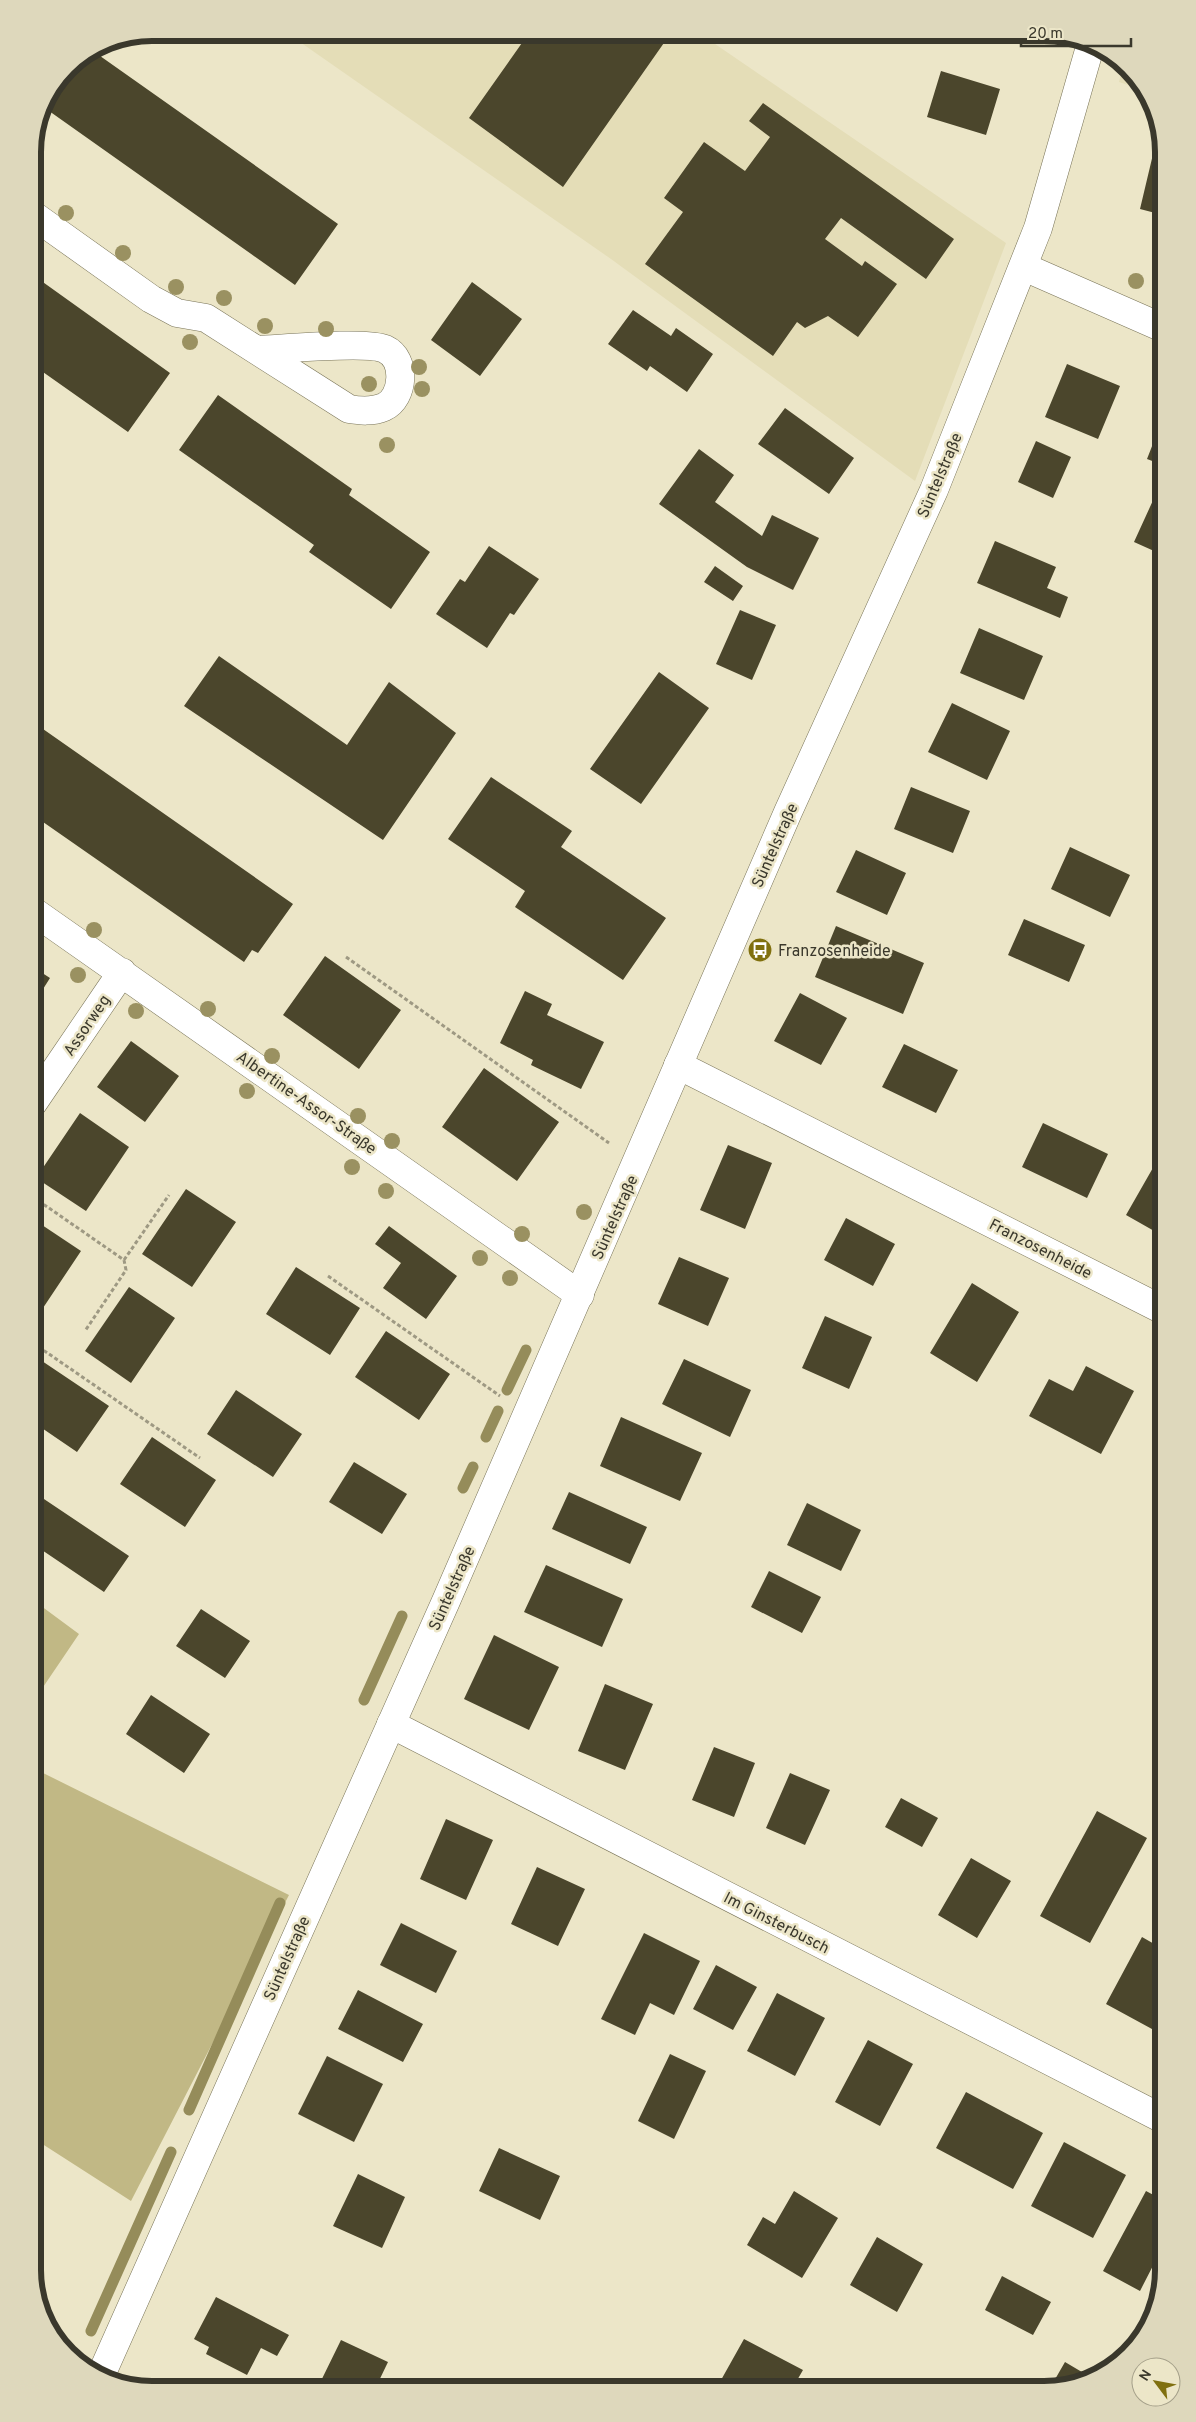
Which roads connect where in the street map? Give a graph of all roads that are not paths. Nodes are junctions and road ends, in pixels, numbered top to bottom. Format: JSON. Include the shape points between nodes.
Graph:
{"nodes":[{"id":1,"x":1089,"y":51,"type":"edge"},
{"id":2,"x":41,"y":221,"type":"edge"},
{"id":3,"x":1024,"y":267,"type":"junction"},
{"id":4,"x":1155,"y":324,"type":"edge"},
{"id":5,"x":258,"y":350,"type":"dead end"},
{"id":6,"x":41,"y":916,"type":"edge"},
{"id":7,"x":122,"y":972,"type":"junction"},
{"id":8,"x":678,"y":1065,"type":"junction"},
{"id":9,"x":41,"y":1091,"type":"edge"},
{"id":10,"x":580,"y":1295,"type":"junction"},
{"id":11,"x":1155,"y":1305,"type":"edge"},
{"id":12,"x":391,"y":1724,"type":"junction"},
{"id":13,"x":1155,"y":2114,"type":"edge"},
{"id":14,"x":104,"y":2369,"type":"edge"}],
"edges":[{"from":1,"to":3,"type":"street","name":"Süntelstraße"},
{"from":2,"to":5,"type":"street","via":[[151,299],[177,314],[206,318]]},
{"from":3,"to":4,"type":"street"},
{"from":3,"to":8,"type":"street","name":"Süntelstraße","via":[[934,490]]},
{"from":6,"to":7,"type":"street","name":"Albertine-Assor-Straße"},
{"from":7,"to":9,"type":"street","name":"Assorweg"},
{"from":7,"to":10,"type":"street","name":"Albertine-Assor-Straße"},
{"from":8,"to":10,"type":"street","name":"Süntelstraße"},
{"from":8,"to":11,"type":"street","name":"Franzosenheide"},
{"from":10,"to":12,"type":"street","name":"Süntelstraße"},
{"from":12,"to":13,"type":"street","name":"Im Ginsterbusch"},
{"from":12,"to":14,"type":"street","name":"Süntelstraße"}]}
